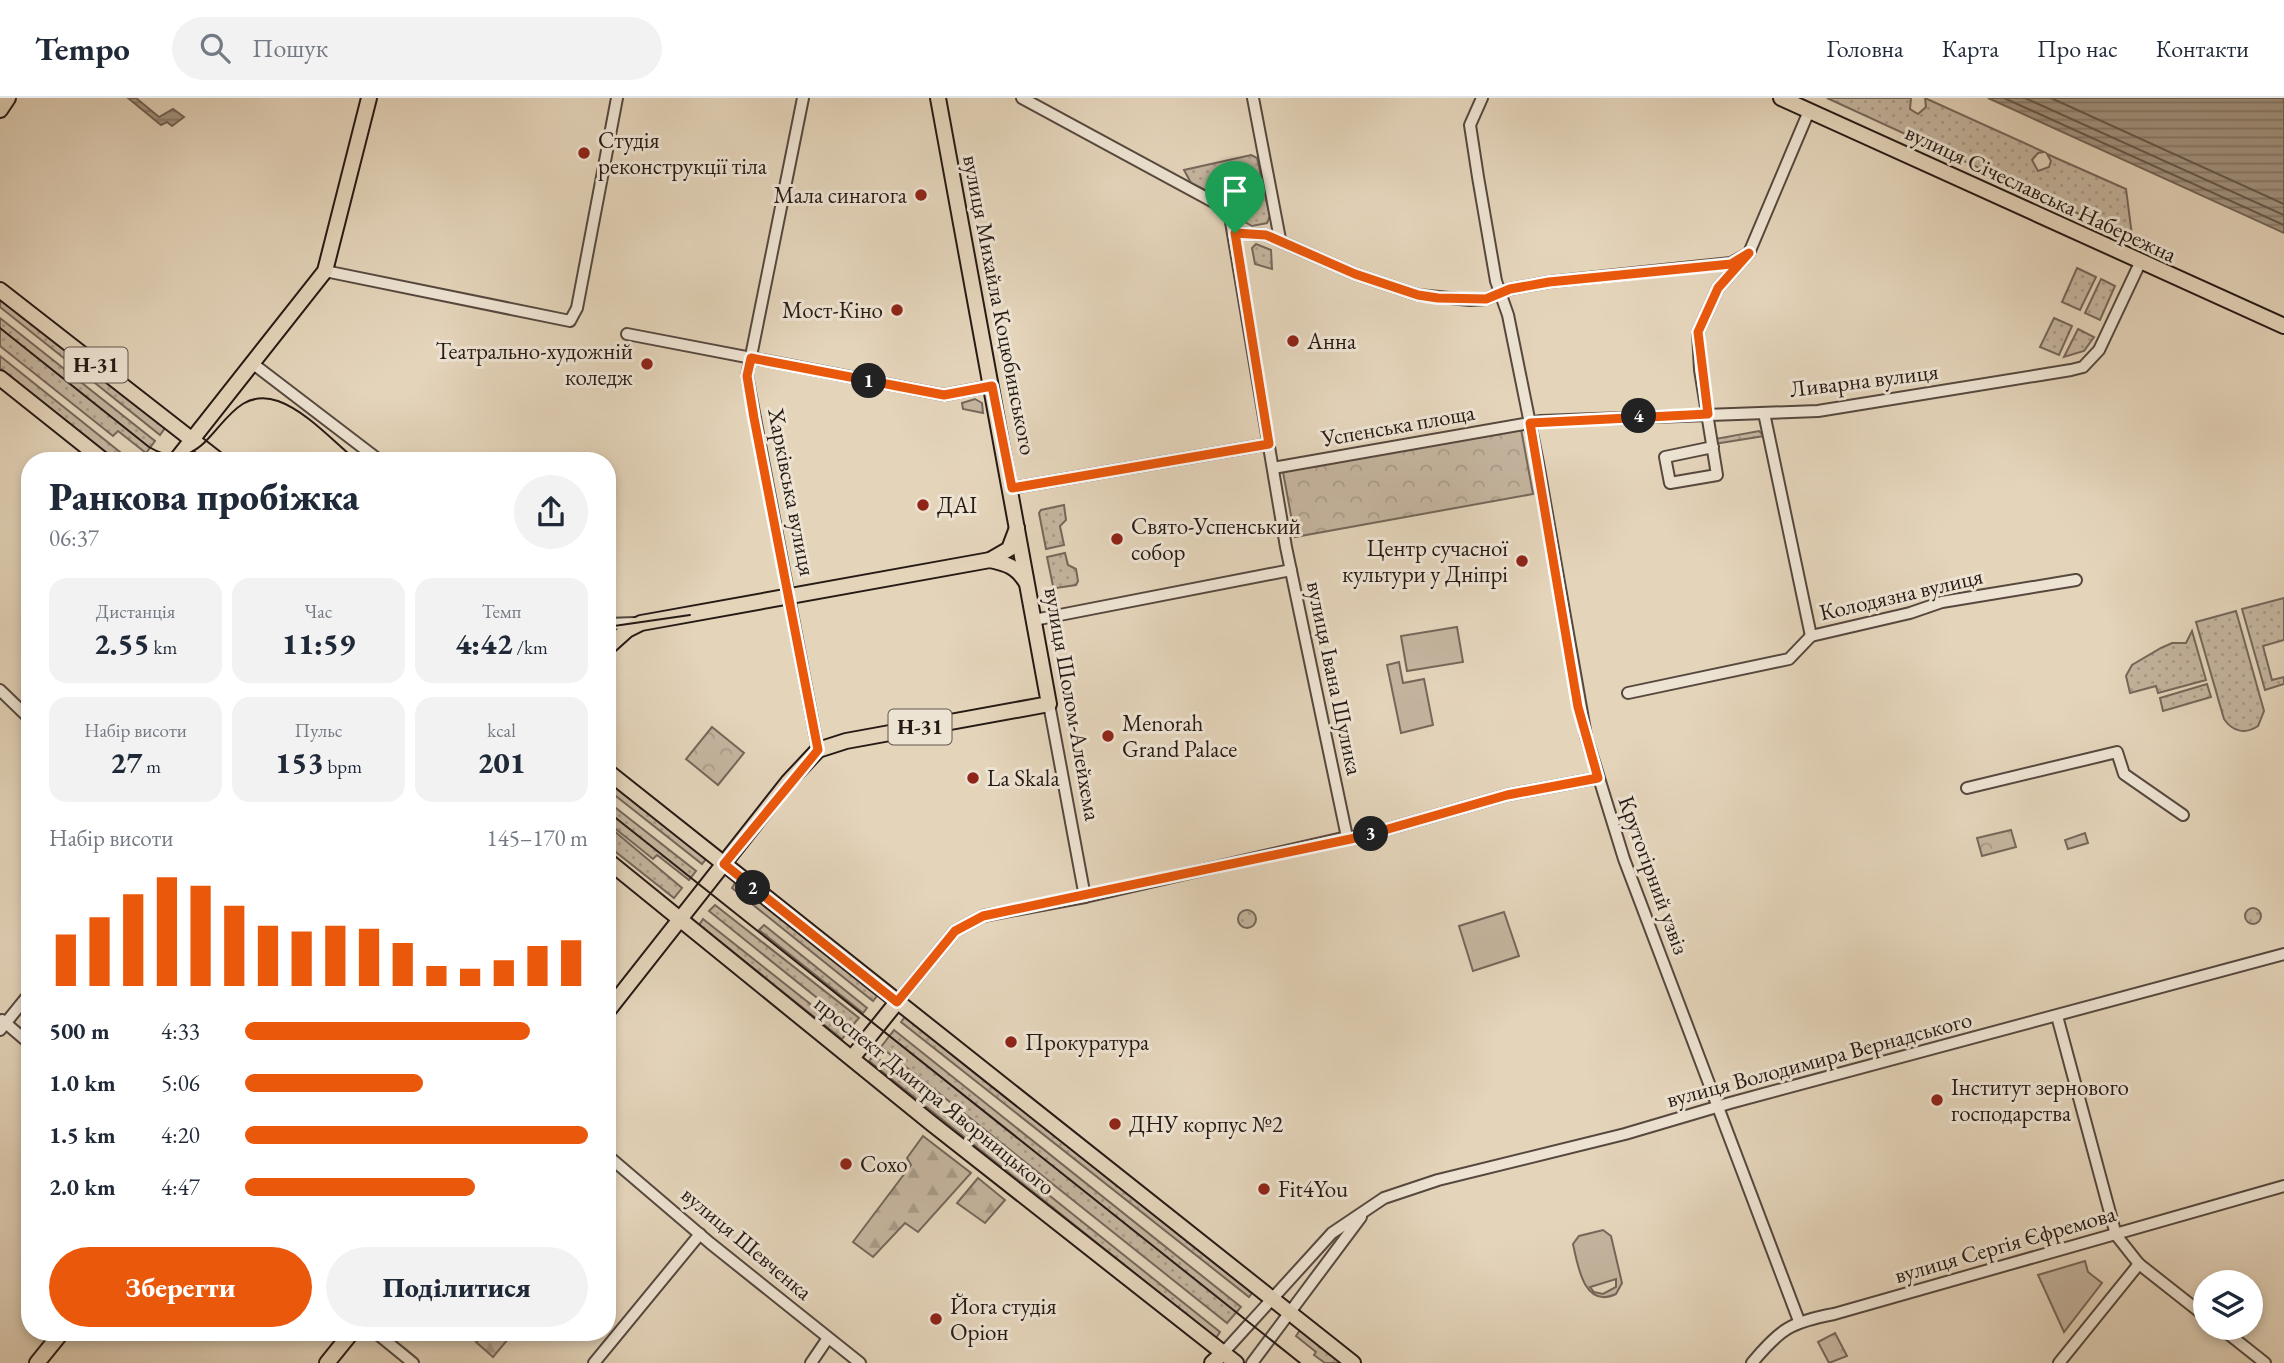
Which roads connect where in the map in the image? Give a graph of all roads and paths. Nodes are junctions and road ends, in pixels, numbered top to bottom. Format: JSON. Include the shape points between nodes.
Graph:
{"nodes":[{"id":1,"x":8,"y":98,"type":"edge"},
{"id":2,"x":369,"y":98,"type":"edge"},
{"id":3,"x":617,"y":98,"type":"edge"},
{"id":4,"x":803,"y":98,"type":"edge"},
{"id":5,"x":938,"y":98,"type":"edge"},
{"id":6,"x":1022,"y":98,"type":"edge"},
{"id":7,"x":1253,"y":98,"type":"edge"},
{"id":8,"x":1482,"y":98,"type":"edge"},
{"id":9,"x":1781,"y":98,"type":"edge"},
{"id":10,"x":0,"y":110,"type":"edge"},
{"id":11,"x":1809,"y":111,"type":"junction"},
{"id":12,"x":1235,"y":233,"type":"junction"},
{"id":13,"x":1280,"y":239,"type":"junction"},
{"id":14,"x":1749,"y":253,"type":"junction"},
{"id":15,"x":2140,"y":264,"type":"junction"},
{"id":16,"x":325,"y":271,"type":"junction"},
{"id":17,"x":0,"y":290,"type":"edge"},
{"id":18,"x":1500,"y":295,"type":"junction"},
{"id":19,"x":2284,"y":326,"type":"edge"},
{"id":20,"x":627,"y":334,"type":"dead end"},
{"id":21,"x":751,"y":358,"type":"junction"},
{"id":22,"x":252,"y":363,"type":"junction"},
{"id":23,"x":0,"y":378,"type":"edge"},
{"id":24,"x":992,"y":386,"type":"junction"},
{"id":25,"x":1764,"y":412,"type":"junction"},
{"id":26,"x":1708,"y":414,"type":"junction"},
{"id":27,"x":1530,"y":423,"type":"junction"},
{"id":28,"x":193,"y":439,"type":"junction"},
{"id":29,"x":1269,"y":444,"type":"junction"},
{"id":30,"x":1713,"y":447,"type":"junction"},
{"id":31,"x":93,"y":452,"type":"edge"},
{"id":32,"x":182,"y":452,"type":"edge"},
{"id":33,"x":208,"y":452,"type":"edge"},
{"id":34,"x":369,"y":452,"type":"edge"},
{"id":35,"x":1273,"y":468,"type":"junction"},
{"id":36,"x":1012,"y":488,"type":"junction"},
{"id":37,"x":1018,"y":520,"type":"junction"},
{"id":38,"x":990,"y":560,"type":"junction"},
{"id":39,"x":1291,"y":570,"type":"junction"},
{"id":40,"x":2076,"y":580,"type":"dead end"},
{"id":41,"x":1029,"y":589,"type":"junction"},
{"id":42,"x":789,"y":596,"type":"junction"},
{"id":43,"x":1034,"y":620,"type":"junction"},
{"id":44,"x":641,"y":623,"type":"junction"},
{"id":45,"x":616,"y":624,"type":"edge"},
{"id":46,"x":1811,"y":636,"type":"junction"},
{"id":47,"x":616,"y":640,"type":"edge"},
{"id":48,"x":0,"y":690,"type":"edge"},
{"id":49,"x":1628,"y":693,"type":"dead end"},
{"id":50,"x":1049,"y":704,"type":"junction"},
{"id":51,"x":21,"y":710,"type":"edge"},
{"id":52,"x":818,"y":750,"type":"junction"},
{"id":53,"x":616,"y":778,"type":"edge"},
{"id":54,"x":1598,"y":778,"type":"junction"},
{"id":55,"x":1968,"y":788,"type":"dead end"},
{"id":56,"x":2183,"y":815,"type":"dead end"},
{"id":57,"x":1348,"y":837,"type":"junction"},
{"id":58,"x":724,"y":864,"type":"junction"},
{"id":59,"x":616,"y":867,"type":"edge"},
{"id":60,"x":1085,"y":897,"type":"junction"},
{"id":61,"x":681,"y":919,"type":"junction"},
{"id":62,"x":2284,"y":954,"type":"edge"},
{"id":63,"x":616,"y":1001,"type":"edge"},
{"id":64,"x":897,"y":1002,"type":"junction"},
{"id":65,"x":21,"y":1003,"type":"edge"},
{"id":66,"x":2057,"y":1016,"type":"junction"},
{"id":67,"x":2,"y":1024,"type":"edge"},
{"id":68,"x":21,"y":1038,"type":"edge"},
{"id":69,"x":852,"y":1058,"type":"junction"},
{"id":70,"x":1717,"y":1106,"type":"junction"},
{"id":71,"x":616,"y":1163,"type":"edge"},
{"id":72,"x":2284,"y":1186,"type":"edge"},
{"id":73,"x":1367,"y":1209,"type":"junction"},
{"id":74,"x":700,"y":1234,"type":"junction"},
{"id":75,"x":2116,"y":1235,"type":"junction"},
{"id":76,"x":2139,"y":1264,"type":"junction"},
{"id":77,"x":1273,"y":1300,"type":"junction"},
{"id":78,"x":2193,"y":1306,"type":"edge"},
{"id":79,"x":1288,"y":1312,"type":"junction"},
{"id":80,"x":1799,"y":1321,"type":"junction"},
{"id":81,"x":616,"y":1336,"type":"edge"},
{"id":82,"x":828,"y":1338,"type":"junction"},
{"id":83,"x":2236,"y":1340,"type":"edge"},
{"id":84,"x":55,"y":1341,"type":"edge"},
{"id":85,"x":345,"y":1341,"type":"edge"},
{"id":86,"x":386,"y":1341,"type":"edge"},
{"id":87,"x":612,"y":1341,"type":"edge"},
{"id":88,"x":1218,"y":1358,"type":"edge"},
{"id":89,"x":37,"y":1363,"type":"edge"},
{"id":90,"x":327,"y":1363,"type":"edge"},
{"id":91,"x":413,"y":1363,"type":"edge"},
{"id":92,"x":594,"y":1363,"type":"edge"},
{"id":93,"x":811,"y":1363,"type":"edge"},
{"id":94,"x":860,"y":1363,"type":"edge"},
{"id":95,"x":1236,"y":1363,"type":"edge"},
{"id":96,"x":1252,"y":1363,"type":"edge"},
{"id":97,"x":1353,"y":1363,"type":"edge"},
{"id":98,"x":1752,"y":1363,"type":"edge"},
{"id":99,"x":2059,"y":1363,"type":"edge"},
{"id":100,"x":2265,"y":1363,"type":"edge"}],
"edges":[{"from":1,"to":10,"type":"main road"},
{"from":2,"to":16,"type":"main road"},
{"from":3,"to":16,"type":"street","via":[[570,321]]},
{"from":4,"to":21,"type":"street","name":"Харківська вулиця"},
{"from":5,"to":24,"type":"main road","name":"вулиця Михайла Коцюбинського"},
{"from":6,"to":12,"type":"street","via":[[1223,207]]},
{"from":7,"to":13,"type":"street"},
{"from":8,"to":18,"type":"street","name":"Крутогірний узвіз","via":[[1470,125]]},
{"from":9,"to":11,"type":"main road","name":"вулиця Січеславська Набережна"},
{"from":11,"to":14,"type":"street"},
{"from":11,"to":15,"type":"main road","name":"вулиця Січеславська Набережна"},
{"from":12,"to":13,"type":"street"},
{"from":12,"to":29,"type":"street","name":"вулиця Івана Шулика"},
{"from":13,"to":18,"type":"street","via":[[1355,274],[1418,295],[1470,299]]},
{"from":14,"to":18,"type":"street","via":[[1731,264],[1549,282]]},
{"from":14,"to":26,"type":"street","via":[[1718,288],[1698,332]]},
{"from":15,"to":19,"type":"main road","name":"вулиця Січеславська Набережна"},
{"from":15,"to":25,"type":"street","name":"Ливарна вулиця","via":[[2099,350],[2083,367],[1843,407]]},
{"from":16,"to":22,"type":"main road"},
{"from":17,"to":28,"type":"main road","number":"Н-31"},
{"from":18,"to":27,"type":"street","name":"Крутогірний узвіз"},
{"from":20,"to":21,"type":"street"},
{"from":21,"to":24,"type":"street","via":[[944,395]]},
{"from":21,"to":42,"type":"street","name":"Харківська вулиця","via":[[747,376]]},
{"from":22,"to":28,"type":"main road"},
{"from":22,"to":34,"type":"street"},
{"from":23,"to":31,"type":"main road"},
{"from":24,"to":36,"type":"main road","name":"вулиця Михайла Коцюбинського"},
{"from":25,"to":26,"type":"street","name":"Ливарна вулиця"},
{"from":25,"to":46,"type":"street"},
{"from":26,"to":27,"type":"street","name":"Ливарна вулиця"},
{"from":26,"to":30,"type":"street"},
{"from":27,"to":35,"type":"street","name":"Успенська площа"},
{"from":27,"to":54,"type":"street","name":"Крутогірний узвіз","via":[[1578,707]]},
{"from":28,"to":32,"type":"main road"},
{"from":28,"to":33,"type":"main road","number":"Н-31"},
{"from":29,"to":35,"type":"street","name":"вулиця Івана Шулика"},
{"from":29,"to":36,"type":"street"},
{"from":30,"to":30,"type":"street","via":[[1717,475],[1670,484],[1665,457]]},
{"from":35,"to":39,"type":"street","name":"вулиця Івана Шулика"},
{"from":36,"to":37,"type":"main road","name":"вулиця Михайла Коцюбинського"},
{"from":37,"to":38,"type":"main road","via":[[1009,548]]},
{"from":37,"to":41,"type":"main road","name":"вулиця Шолом-Алейхема"},
{"from":38,"to":41,"type":"main road","via":[[1019,571]]},
{"from":38,"to":42,"type":"main road"},
{"from":39,"to":43,"type":"street"},
{"from":39,"to":57,"type":"street","name":"вулиця Івана Шулика"},
{"from":40,"to":46,"type":"street","name":"Колодязна вулиця","via":[[1942,602]]},
{"from":41,"to":43,"type":"main road","name":"вулиця Шолом-Алейхема"},
{"from":42,"to":44,"type":"main road"},
{"from":42,"to":52,"type":"street","name":"Харківська вулиця"},
{"from":43,"to":50,"type":"main road","name":"вулиця Шолом-Алейхема"},
{"from":44,"to":45,"type":"street"},
{"from":44,"to":47,"type":"main road"},
{"from":46,"to":49,"type":"street","via":[[1789,659]]},
{"from":48,"to":51,"type":"street"},
{"from":50,"to":52,"type":"main road","number":"Н-31","via":[[846,740]]},
{"from":50,"to":60,"type":"street","name":"вулиця Шолом-Алейхема"},
{"from":52,"to":58,"type":"main road"},
{"from":53,"to":58,"type":"main road","name":"проспект Дмитра Яворницького"},
{"from":54,"to":57,"type":"street","via":[[1507,795]]},
{"from":54,"to":70,"type":"street","name":"Крутогірний узвіз"},
{"from":55,"to":56,"type":"street","via":[[2117,752],[2124,774]]},
{"from":57,"to":60,"type":"street"},
{"from":58,"to":61,"type":"main road"},
{"from":58,"to":64,"type":"main road","name":"проспект Дмитра Яворницького"},
{"from":59,"to":61,"type":"main road","name":"проспект Дмитра Яворницького"},
{"from":60,"to":64,"type":"street","via":[[983,916],[955,931]]},
{"from":61,"to":63,"type":"main road"},
{"from":61,"to":69,"type":"main road","name":"проспект Дмитра Яворницького"},
{"from":62,"to":66,"type":"street","name":"вулиця Володимира Вернадського"},
{"from":64,"to":69,"type":"main road"},
{"from":64,"to":77,"type":"main road","name":"проспект Дмитра Яворницького"},
{"from":65,"to":67,"type":"street"},
{"from":66,"to":70,"type":"street","name":"вулиця Володимира Вернадського"},
{"from":66,"to":75,"type":"street"},
{"from":67,"to":68,"type":"street"},
{"from":69,"to":88,"type":"main road","name":"проспект Дмитра Яворницького"},
{"from":70,"to":73,"type":"street","name":"вулиця Володимира Вернадського","via":[[1438,1180],[1384,1198]]},
{"from":70,"to":80,"type":"street","name":"Крутогірний узвіз"},
{"from":71,"to":74,"type":"street","name":"вулиця Шевченка"},
{"from":72,"to":75,"type":"street","name":"вулиця Сергія Єфремова"},
{"from":73,"to":77,"type":"street","name":"вулиця Володимира Вернадського","via":[[1332,1233]]},
{"from":73,"to":79,"type":"street","name":"вулиця Володимира Вернадського"},
{"from":74,"to":81,"type":"street"},
{"from":74,"to":82,"type":"street","name":"вулиця Шевченка"},
{"from":75,"to":76,"type":"street"},
{"from":75,"to":80,"type":"street","name":"вулиця Сергія Єфремова"},
{"from":76,"to":78,"type":"street"},
{"from":76,"to":99,"type":"street"},
{"from":77,"to":79,"type":"main road","name":"проспект Дмитра Яворницького"},
{"from":77,"to":88,"type":"street","name":"вулиця Володимира Вернадського"},
{"from":79,"to":96,"type":"street","name":"вулиця Володимира Вернадського"},
{"from":79,"to":97,"type":"main road","name":"проспект Дмитра Яворницького"},
{"from":80,"to":98,"type":"street","name":"вулиця Сергія Єфремова","via":[[1777,1334]]},
{"from":82,"to":93,"type":"street"},
{"from":82,"to":94,"type":"street","name":"вулиця Шевченка"},
{"from":83,"to":100,"type":"street"},
{"from":84,"to":89,"type":"main road"},
{"from":85,"to":90,"type":"main road"},
{"from":86,"to":91,"type":"street"},
{"from":87,"to":92,"type":"street"},
{"from":88,"to":95,"type":"main road","name":"проспект Дмитра Яворницького"}]}
